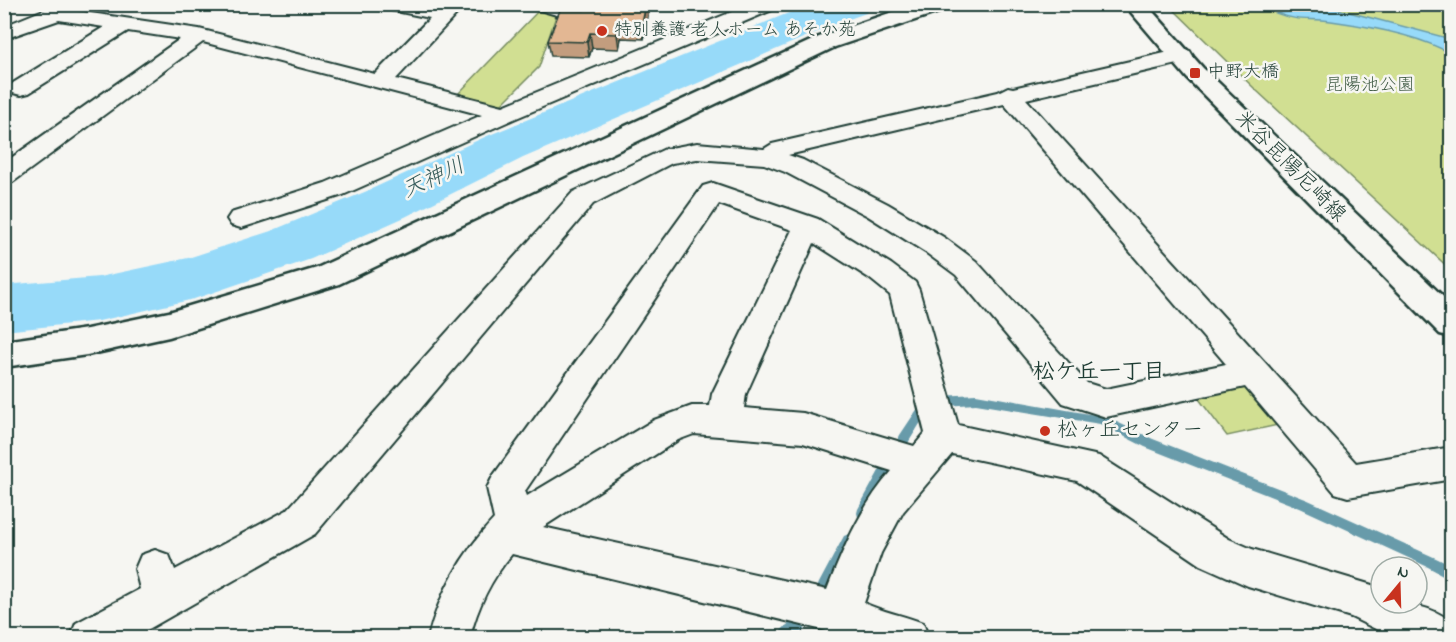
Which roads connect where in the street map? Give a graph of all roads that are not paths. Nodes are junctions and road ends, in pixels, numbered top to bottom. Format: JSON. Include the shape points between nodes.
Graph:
{"nodes":[{"id":1,"x":388,"y":4,"type":"edge"},
{"id":2,"x":770,"y":4,"type":"edge"},
{"id":3,"x":940,"y":4,"type":"edge"},
{"id":4,"x":1134,"y":4,"type":"edge"},
{"id":5,"x":65,"y":9,"type":"edge"},
{"id":6,"x":451,"y":10,"type":"edge"},
{"id":7,"x":126,"y":23,"type":"junction"},
{"id":8,"x":4,"y":33,"type":"edge"},
{"id":9,"x":199,"y":34,"type":"junction"},
{"id":10,"x":1182,"y":56,"type":"junction"},
{"id":11,"x":380,"y":82,"type":"junction"},
{"id":12,"x":21,"y":88,"type":"dead end"},
{"id":13,"x":1008,"y":94,"type":"junction"},
{"id":14,"x":505,"y":114,"type":"junction"},
{"id":15,"x":768,"y":157,"type":"junction"},
{"id":16,"x":4,"y":176,"type":"edge"},
{"id":17,"x":241,"y":219,"type":"dead end"},
{"id":18,"x":808,"y":226,"type":"junction"},
{"id":19,"x":1452,"y":325,"type":"edge"},
{"id":20,"x":4,"y":354,"type":"edge"},
{"id":21,"x":1252,"y":372,"type":"junction"},
{"id":22,"x":725,"y":421,"type":"junction"},
{"id":23,"x":933,"y":450,"type":"junction"},
{"id":24,"x":1452,"y":463,"type":"edge"},
{"id":25,"x":514,"y":524,"type":"junction"},
{"id":26,"x":873,"y":630,"type":"edge"},
{"id":27,"x":91,"y":638,"type":"edge"},
{"id":28,"x":448,"y":638,"type":"edge"},
{"id":29,"x":1437,"y":638,"type":"edge"}],
"edges":[{"from":1,"to":6,"type":"street"},
{"from":2,"to":14,"type":"street"},
{"from":3,"to":20,"type":"street","via":[[827,42],[328,276],[159,329]]},
{"from":4,"to":10,"type":"street","name":"米谷昆陽尼崎線"},
{"from":5,"to":7,"type":"street"},
{"from":5,"to":8,"type":"street"},
{"from":6,"to":11,"type":"street"},
{"from":7,"to":9,"type":"street"},
{"from":7,"to":12,"type":"street"},
{"from":9,"to":11,"type":"street"},
{"from":9,"to":16,"type":"street"},
{"from":10,"to":13,"type":"street"},
{"from":10,"to":19,"type":"street","name":"米谷昆陽尼崎線"},
{"from":11,"to":14,"type":"street"},
{"from":13,"to":15,"type":"street","via":[[781,148]]},
{"from":13,"to":21,"type":"street"},
{"from":14,"to":17,"type":"street","via":[[334,189]]},
{"from":15,"to":21,"type":"street","via":[[794,166],[878,210],[966,268],[1075,393],[1106,403]]},
{"from":15,"to":27,"type":"street","via":[[697,151],[665,157],[583,198],[301,522],[159,584]]},
{"from":18,"to":22,"type":"street","via":[[729,394]]},
{"from":18,"to":23,"type":"street","via":[[904,290]]},
{"from":18,"to":25,"type":"street","via":[[713,192],[506,488]]},
{"from":21,"to":24,"type":"street","via":[[1348,481]]},
{"from":22,"to":23,"type":"street","via":[[829,431]]},
{"from":22,"to":25,"type":"street","via":[[692,420],[666,430]]},
{"from":23,"to":26,"type":"street","via":[[890,500],[864,546]]},
{"from":23,"to":29,"type":"street","via":[[1086,467],[1215,552],[1248,567],[1357,598]]},
{"from":25,"to":26,"type":"street","via":[[525,541]]},
{"from":25,"to":28,"type":"street","via":[[489,552],[472,580]]}]}
